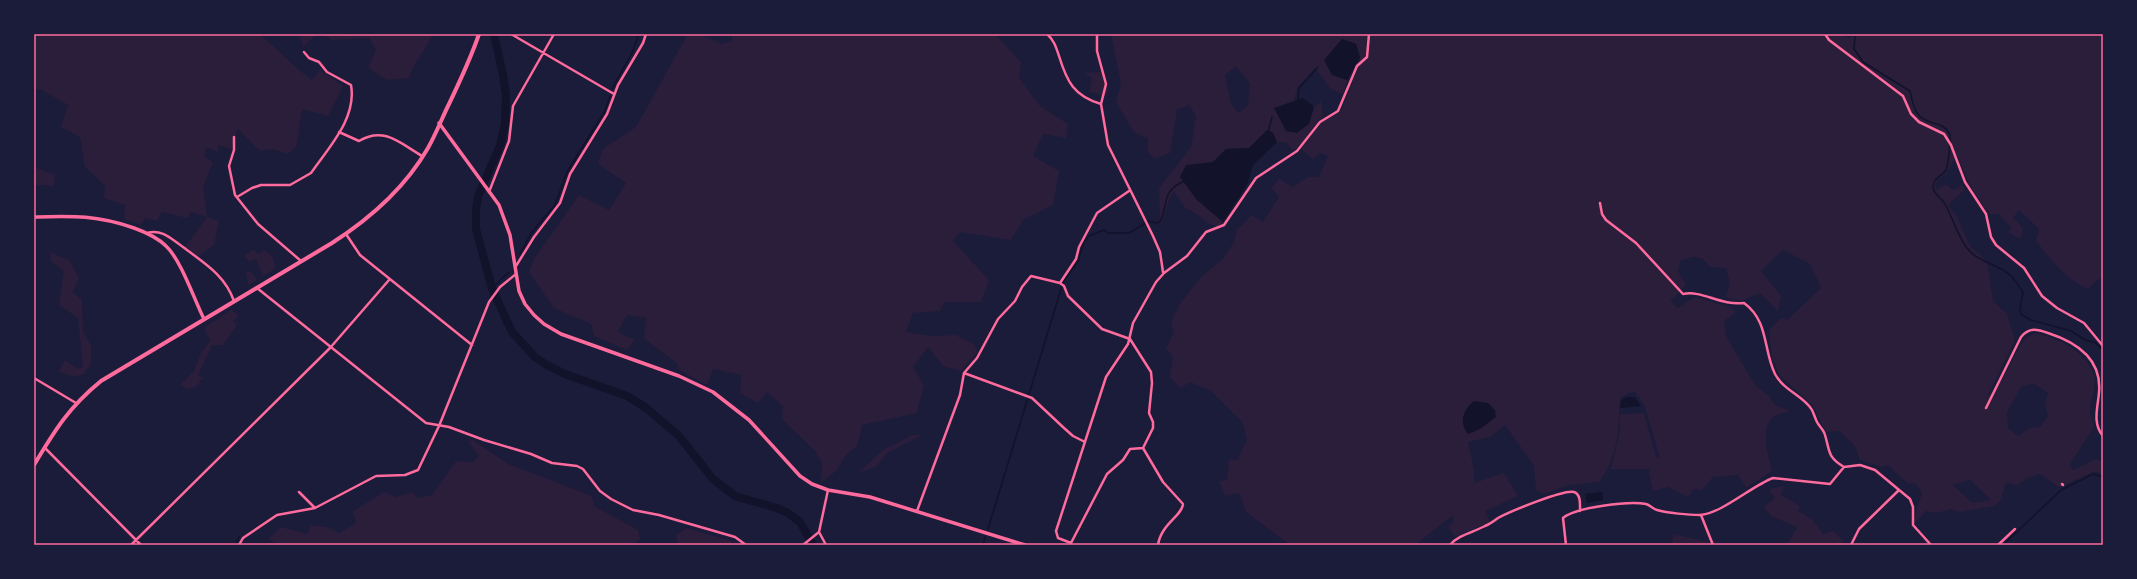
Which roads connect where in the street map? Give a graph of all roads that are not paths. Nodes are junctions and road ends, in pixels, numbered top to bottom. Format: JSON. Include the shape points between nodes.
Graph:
{"nodes":[{"id":1,"x":479,"y":34,"type":"edge"},
{"id":2,"x":511,"y":34,"type":"edge"},
{"id":3,"x":554,"y":34,"type":"edge"},
{"id":4,"x":646,"y":34,"type":"edge"},
{"id":5,"x":1047,"y":34,"type":"edge"},
{"id":6,"x":1097,"y":34,"type":"edge"},
{"id":7,"x":1369,"y":34,"type":"edge"},
{"id":8,"x":1825,"y":34,"type":"edge"},
{"id":9,"x":304,"y":52,"type":"dead end"},
{"id":10,"x":543,"y":52,"type":"junction"},
{"id":11,"x":614,"y":94,"type":"junction"},
{"id":12,"x":1101,"y":104,"type":"junction"},
{"id":13,"x":440,"y":123,"type":"junction"},
{"id":14,"x":340,"y":132,"type":"junction"},
{"id":15,"x":234,"y":137,"type":"dead end"},
{"id":16,"x":422,"y":156,"type":"junction"},
{"id":17,"x":1129,"y":191,"type":"junction"},
{"id":18,"x":489,"y":192,"type":"junction"},
{"id":19,"x":237,"y":197,"type":"junction"},
{"id":20,"x":1600,"y":203,"type":"dead end"},
{"id":21,"x":34,"y":217,"type":"edge"},
{"id":22,"x":147,"y":233,"type":"junction"},
{"id":23,"x":346,"y":234,"type":"junction"},
{"id":24,"x":301,"y":261,"type":"junction"},
{"id":25,"x":516,"y":266,"type":"junction"},
{"id":26,"x":1164,"y":273,"type":"junction"},
{"id":27,"x":517,"y":274,"type":"junction"},
{"id":28,"x":389,"y":280,"type":"junction"},
{"id":29,"x":1060,"y":283,"type":"junction"},
{"id":30,"x":257,"y":288,"type":"junction"},
{"id":31,"x":234,"y":301,"type":"junction"},
{"id":32,"x":204,"y":319,"type":"junction"},
{"id":33,"x":1130,"y":339,"type":"junction"},
{"id":34,"x":472,"y":345,"type":"junction"},
{"id":35,"x":2103,"y":346,"type":"edge"},
{"id":36,"x":330,"y":348,"type":"junction"},
{"id":37,"x":964,"y":373,"type":"junction"},
{"id":38,"x":34,"y":378,"type":"edge"},
{"id":39,"x":76,"y":403,"type":"junction"},
{"id":40,"x":1986,"y":408,"type":"dead end"},
{"id":41,"x":439,"y":426,"type":"junction"},
{"id":42,"x":2103,"y":436,"type":"edge"},
{"id":43,"x":1085,"y":442,"type":"junction"},
{"id":44,"x":44,"y":448,"type":"junction"},
{"id":45,"x":1143,"y":448,"type":"junction"},
{"id":46,"x":34,"y":464,"type":"edge"},
{"id":47,"x":1844,"y":468,"type":"junction"},
{"id":48,"x":828,"y":490,"type":"junction"},
{"id":49,"x":1899,"y":490,"type":"junction"},
{"id":50,"x":299,"y":492,"type":"dead end"},
{"id":51,"x":315,"y":508,"type":"junction"},
{"id":52,"x":917,"y":511,"type":"junction"},
{"id":53,"x":1580,"y":511,"type":"junction"},
{"id":54,"x":1701,"y":515,"type":"junction"},
{"id":55,"x":2015,"y":529,"type":"dead end"},
{"id":56,"x":818,"y":532,"type":"junction"},
{"id":57,"x":136,"y":540,"type":"junction"},
{"id":58,"x":1071,"y":544,"type":"edge"},
{"id":59,"x":131,"y":545,"type":"edge"},
{"id":60,"x":141,"y":545,"type":"edge"},
{"id":61,"x":238,"y":545,"type":"edge"},
{"id":62,"x":746,"y":545,"type":"edge"},
{"id":63,"x":802,"y":545,"type":"edge"},
{"id":64,"x":826,"y":545,"type":"edge"},
{"id":65,"x":1025,"y":545,"type":"edge"},
{"id":66,"x":1158,"y":545,"type":"edge"},
{"id":67,"x":1450,"y":545,"type":"edge"},
{"id":68,"x":1566,"y":545,"type":"edge"},
{"id":69,"x":1713,"y":545,"type":"edge"},
{"id":70,"x":1851,"y":545,"type":"edge"},
{"id":71,"x":1931,"y":545,"type":"edge"},
{"id":72,"x":1998,"y":545,"type":"edge"}],
"edges":[{"from":1,"to":13,"type":"main road"},
{"from":2,"to":10,"type":"street"},
{"from":3,"to":10,"type":"street"},
{"from":4,"to":11,"type":"street"},
{"from":5,"to":12,"type":"street","via":[[1056,45],[1072,86],[1078,94]]},
{"from":6,"to":12,"type":"street","via":[[1097,50],[1106,84]]},
{"from":7,"to":26,"type":"street","via":[[1367,57],[1357,66],[1338,111],[1320,122],[1297,151],[1256,178],[1224,225],[1206,232],[1187,256]]},
{"from":8,"to":35,"type":"street","via":[[1829,40],[1903,96],[1911,114],[1919,122],[1944,134],[1951,145],[1965,182],[1986,214],[1991,237],[1996,245],[2024,268],[2042,296],[2084,323]]},
{"from":9,"to":14,"type":"street","via":[[309,58],[319,62],[327,72],[350,85],[352,92],[349,115]]},
{"from":10,"to":11,"type":"street"},
{"from":10,"to":18,"type":"street","via":[[513,106],[509,141]]},
{"from":11,"to":25,"type":"street","via":[[608,114],[570,174],[560,203]]},
{"from":12,"to":17,"type":"street","via":[[1108,145]]},
{"from":13,"to":16,"type":"main road"},
{"from":13,"to":18,"type":"main road"},
{"from":14,"to":16,"type":"street","via":[[359,141],[368,136],[386,135]]},
{"from":14,"to":19,"type":"street","via":[[306,177],[290,185],[262,185]]},
{"from":15,"to":19,"type":"street","via":[[234,150],[229,166]]},
{"from":16,"to":23,"type":"main road","via":[[402,185],[384,204]]},
{"from":17,"to":26,"type":"street","via":[[1160,252]]},
{"from":17,"to":29,"type":"street","via":[[1097,213],[1076,259]]},
{"from":18,"to":25,"type":"main road","via":[[506,220]]},
{"from":19,"to":24,"type":"street","via":[[258,224]]},
{"from":20,"to":47,"type":"street","via":[[1606,220],[1636,243],[1683,294],[1691,293],[1731,305],[1744,303],[1753,310],[1767,340],[1770,360],[1776,374],[1785,387],[1812,409],[1825,434],[1830,454],[1837,464]]},
{"from":21,"to":22,"type":"main road","via":[[100,218]]},
{"from":22,"to":31,"type":"street","via":[[155,231],[167,234],[210,265],[227,286]]},
{"from":22,"to":32,"type":"main road","via":[[166,246],[174,256]]},
{"from":23,"to":24,"type":"main road"},
{"from":23,"to":28,"type":"street","via":[[360,256]]},
{"from":24,"to":30,"type":"main road"},
{"from":25,"to":27,"type":"main road"},
{"from":26,"to":33,"type":"street","via":[[1133,323]]},
{"from":27,"to":34,"type":"street","via":[[493,296]]},
{"from":27,"to":48,"type":"main road","via":[[519,291],[526,304],[544,324],[561,334],[679,376],[712,392],[749,420],[800,476]]},
{"from":28,"to":34,"type":"street"},
{"from":28,"to":36,"type":"street"},
{"from":29,"to":33,"type":"street","via":[[1068,296],[1102,329]]},
{"from":29,"to":37,"type":"street","via":[[1035,275],[1027,278],[1015,301],[998,319],[980,353]]},
{"from":30,"to":31,"type":"main road"},
{"from":30,"to":36,"type":"street"},
{"from":31,"to":32,"type":"main road"},
{"from":32,"to":39,"type":"main road","via":[[101,381]]},
{"from":33,"to":43,"type":"street","via":[[1106,377]]},
{"from":33,"to":45,"type":"street","via":[[1151,372],[1149,414],[1153,428]]},
{"from":34,"to":41,"type":"street"},
{"from":36,"to":41,"type":"street","via":[[418,417],[431,425]]},
{"from":36,"to":57,"type":"street"},
{"from":37,"to":43,"type":"street","via":[[1030,397],[1073,436]]},
{"from":37,"to":52,"type":"street","via":[[960,395]]},
{"from":38,"to":39,"type":"street"},
{"from":39,"to":44,"type":"main road"},
{"from":40,"to":42,"type":"street","via":[[2021,337],[2032,329],[2039,330],[2071,341],[2095,364],[2099,376],[2096,421]]},
{"from":41,"to":51,"type":"street","via":[[414,472],[405,475],[376,476]]},
{"from":41,"to":62,"type":"street","via":[[449,427],[552,463],[577,466],[583,469],[600,491],[633,510],[659,515],[735,538]]},
{"from":43,"to":58,"type":"street","via":[[1056,531],[1058,538]]},
{"from":44,"to":46,"type":"main road"},
{"from":44,"to":57,"type":"street"},
{"from":45,"to":58,"type":"street","via":[[1130,449],[1123,460],[1107,474]]},
{"from":45,"to":66,"type":"street","via":[[1162,482],[1183,504],[1162,531]]},
{"from":47,"to":49,"type":"street","via":[[1868,466]]},
{"from":47,"to":54,"type":"street","via":[[1830,484],[1773,478],[1766,480],[1747,493]]},
{"from":48,"to":52,"type":"main road","via":[[870,497]]},
{"from":48,"to":56,"type":"street"},
{"from":49,"to":70,"type":"street","via":[[1859,529]]},
{"from":49,"to":71,"type":"street","via":[[1910,499],[1913,507],[1913,525]]},
{"from":50,"to":51,"type":"street"},
{"from":51,"to":61,"type":"street","via":[[277,515],[243,538]]},
{"from":52,"to":65,"type":"main road"},
{"from":53,"to":54,"type":"street","via":[[1616,505],[1648,504],[1656,510]]},
{"from":53,"to":67,"type":"street","via":[[1579,497],[1576,493],[1572,491],[1555,494],[1514,510],[1487,526],[1459,537]]},
{"from":53,"to":68,"type":"street","via":[[1563,518]]},
{"from":54,"to":69,"type":"street"},
{"from":55,"to":72,"type":"street"},
{"from":56,"to":63,"type":"street"},
{"from":56,"to":64,"type":"street"},
{"from":57,"to":59,"type":"street"},
{"from":57,"to":60,"type":"street"}]}
